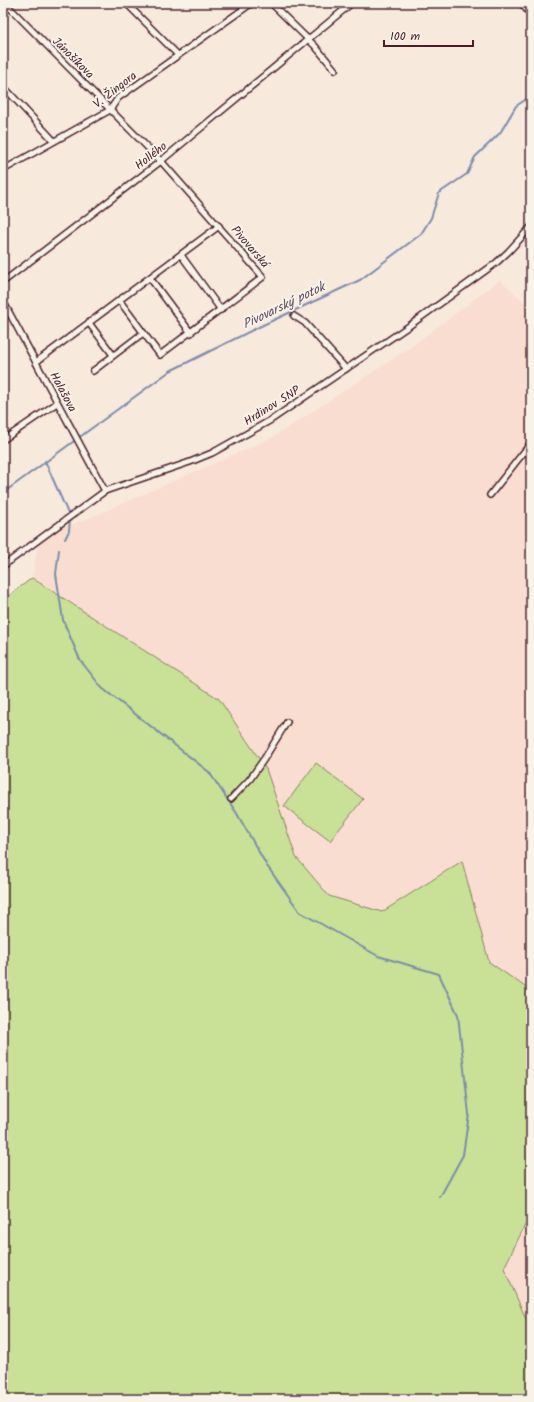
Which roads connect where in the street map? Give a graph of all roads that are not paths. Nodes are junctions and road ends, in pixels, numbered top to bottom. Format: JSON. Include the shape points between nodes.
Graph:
{"nodes":[{"id":1,"x":5,"y":3,"type":"edge"},
{"id":2,"x":126,"y":3,"type":"edge"},
{"id":3,"x":252,"y":3,"type":"edge"},
{"id":4,"x":271,"y":3,"type":"edge"},
{"id":5,"x":352,"y":3,"type":"edge"},
{"id":6,"x":521,"y":3,"type":"edge"},
{"id":7,"x":531,"y":15,"type":"edge"},
{"id":8,"x":308,"y":40,"type":"junction"},
{"id":9,"x":178,"y":56,"type":"junction"},
{"id":10,"x":335,"y":70,"type":"dead end"},
{"id":11,"x":3,"y":86,"type":"edge"},
{"id":12,"x":110,"y":110,"type":"junction"},
{"id":13,"x":54,"y":141,"type":"junction"},
{"id":14,"x":161,"y":161,"type":"junction"},
{"id":15,"x":3,"y":170,"type":"edge"},
{"id":16,"x":219,"y":226,"type":"junction"},
{"id":17,"x":531,"y":227,"type":"edge"},
{"id":18,"x":180,"y":255,"type":"junction"},
{"id":19,"x":150,"y":278,"type":"junction"},
{"id":20,"x":3,"y":282,"type":"edge"},
{"id":21,"x":119,"y":300,"type":"junction"},
{"id":22,"x":3,"y":301,"type":"edge"},
{"id":23,"x":221,"y":310,"type":"junction"},
{"id":24,"x":294,"y":316,"type":"dead end"},
{"id":25,"x":89,"y":323,"type":"junction"},
{"id":26,"x":143,"y":333,"type":"junction"},
{"id":27,"x":191,"y":333,"type":"junction"},
{"id":28,"x":113,"y":355,"type":"junction"},
{"id":29,"x":36,"y":362,"type":"junction"},
{"id":30,"x":346,"y":369,"type":"junction"},
{"id":31,"x":92,"y":371,"type":"dead end"},
{"id":32,"x":57,"y":403,"type":"junction"},
{"id":33,"x":3,"y":440,"type":"edge"},
{"id":34,"x":531,"y":443,"type":"edge"},
{"id":35,"x":105,"y":492,"type":"junction"},
{"id":36,"x":490,"y":495,"type":"dead end"},
{"id":37,"x":3,"y":566,"type":"edge"},
{"id":38,"x":288,"y":722,"type":"dead end"},
{"id":39,"x":231,"y":799,"type":"dead end"}],
"edges":[{"from":1,"to":12,"type":"street","name":"Jánošíkova"},
{"from":2,"to":9,"type":"street"},
{"from":3,"to":9,"type":"street","name":"V. Žingora"},
{"from":4,"to":8,"type":"street"},
{"from":5,"to":8,"type":"street","name":"Hollého"},
{"from":6,"to":7,"type":"street"},
{"from":8,"to":10,"type":"street"},
{"from":8,"to":14,"type":"street","name":"Hollého"},
{"from":9,"to":12,"type":"street","name":"V. Žingora","via":[[118,98]]},
{"from":11,"to":13,"type":"street"},
{"from":12,"to":13,"type":"street","name":"V. Žingora"},
{"from":12,"to":14,"type":"street","name":"Jánošíkova"},
{"from":13,"to":15,"type":"street","name":"V. Žingora"},
{"from":14,"to":16,"type":"street","name":"Pivovarská"},
{"from":14,"to":20,"type":"street","name":"Hollého"},
{"from":16,"to":18,"type":"street","name":"Pivovarská"},
{"from":16,"to":23,"type":"street","name":"Pivovarská","via":[[263,277]]},
{"from":17,"to":30,"type":"street","name":"Hrdinov SNP","via":[[496,263]]},
{"from":18,"to":19,"type":"street","name":"Pivovarská"},
{"from":18,"to":23,"type":"street"},
{"from":19,"to":21,"type":"street","name":"Pivovarská"},
{"from":19,"to":27,"type":"street"},
{"from":21,"to":25,"type":"street","name":"Pivovarská"},
{"from":21,"to":26,"type":"street","name":"Pivovarská"},
{"from":22,"to":29,"type":"street","name":"Halašova"},
{"from":23,"to":27,"type":"street","name":"Pivovarská"},
{"from":24,"to":30,"type":"street","via":[[305,323]]},
{"from":25,"to":28,"type":"street"},
{"from":25,"to":29,"type":"street","name":"Pivovarská"},
{"from":26,"to":27,"type":"street","name":"Pivovarská","via":[[160,355]]},
{"from":26,"to":28,"type":"street"},
{"from":28,"to":31,"type":"street"},
{"from":29,"to":32,"type":"street","name":"Halašova"},
{"from":30,"to":35,"type":"street","name":"Hrdinov SNP","via":[[271,420],[212,453]]},
{"from":32,"to":33,"type":"street"},
{"from":32,"to":35,"type":"street","name":"Halašova"},
{"from":34,"to":36,"type":"street"},
{"from":35,"to":37,"type":"street","name":"Hrdinov SNP"},
{"from":38,"to":39,"type":"street","via":[[250,779]]}]}
